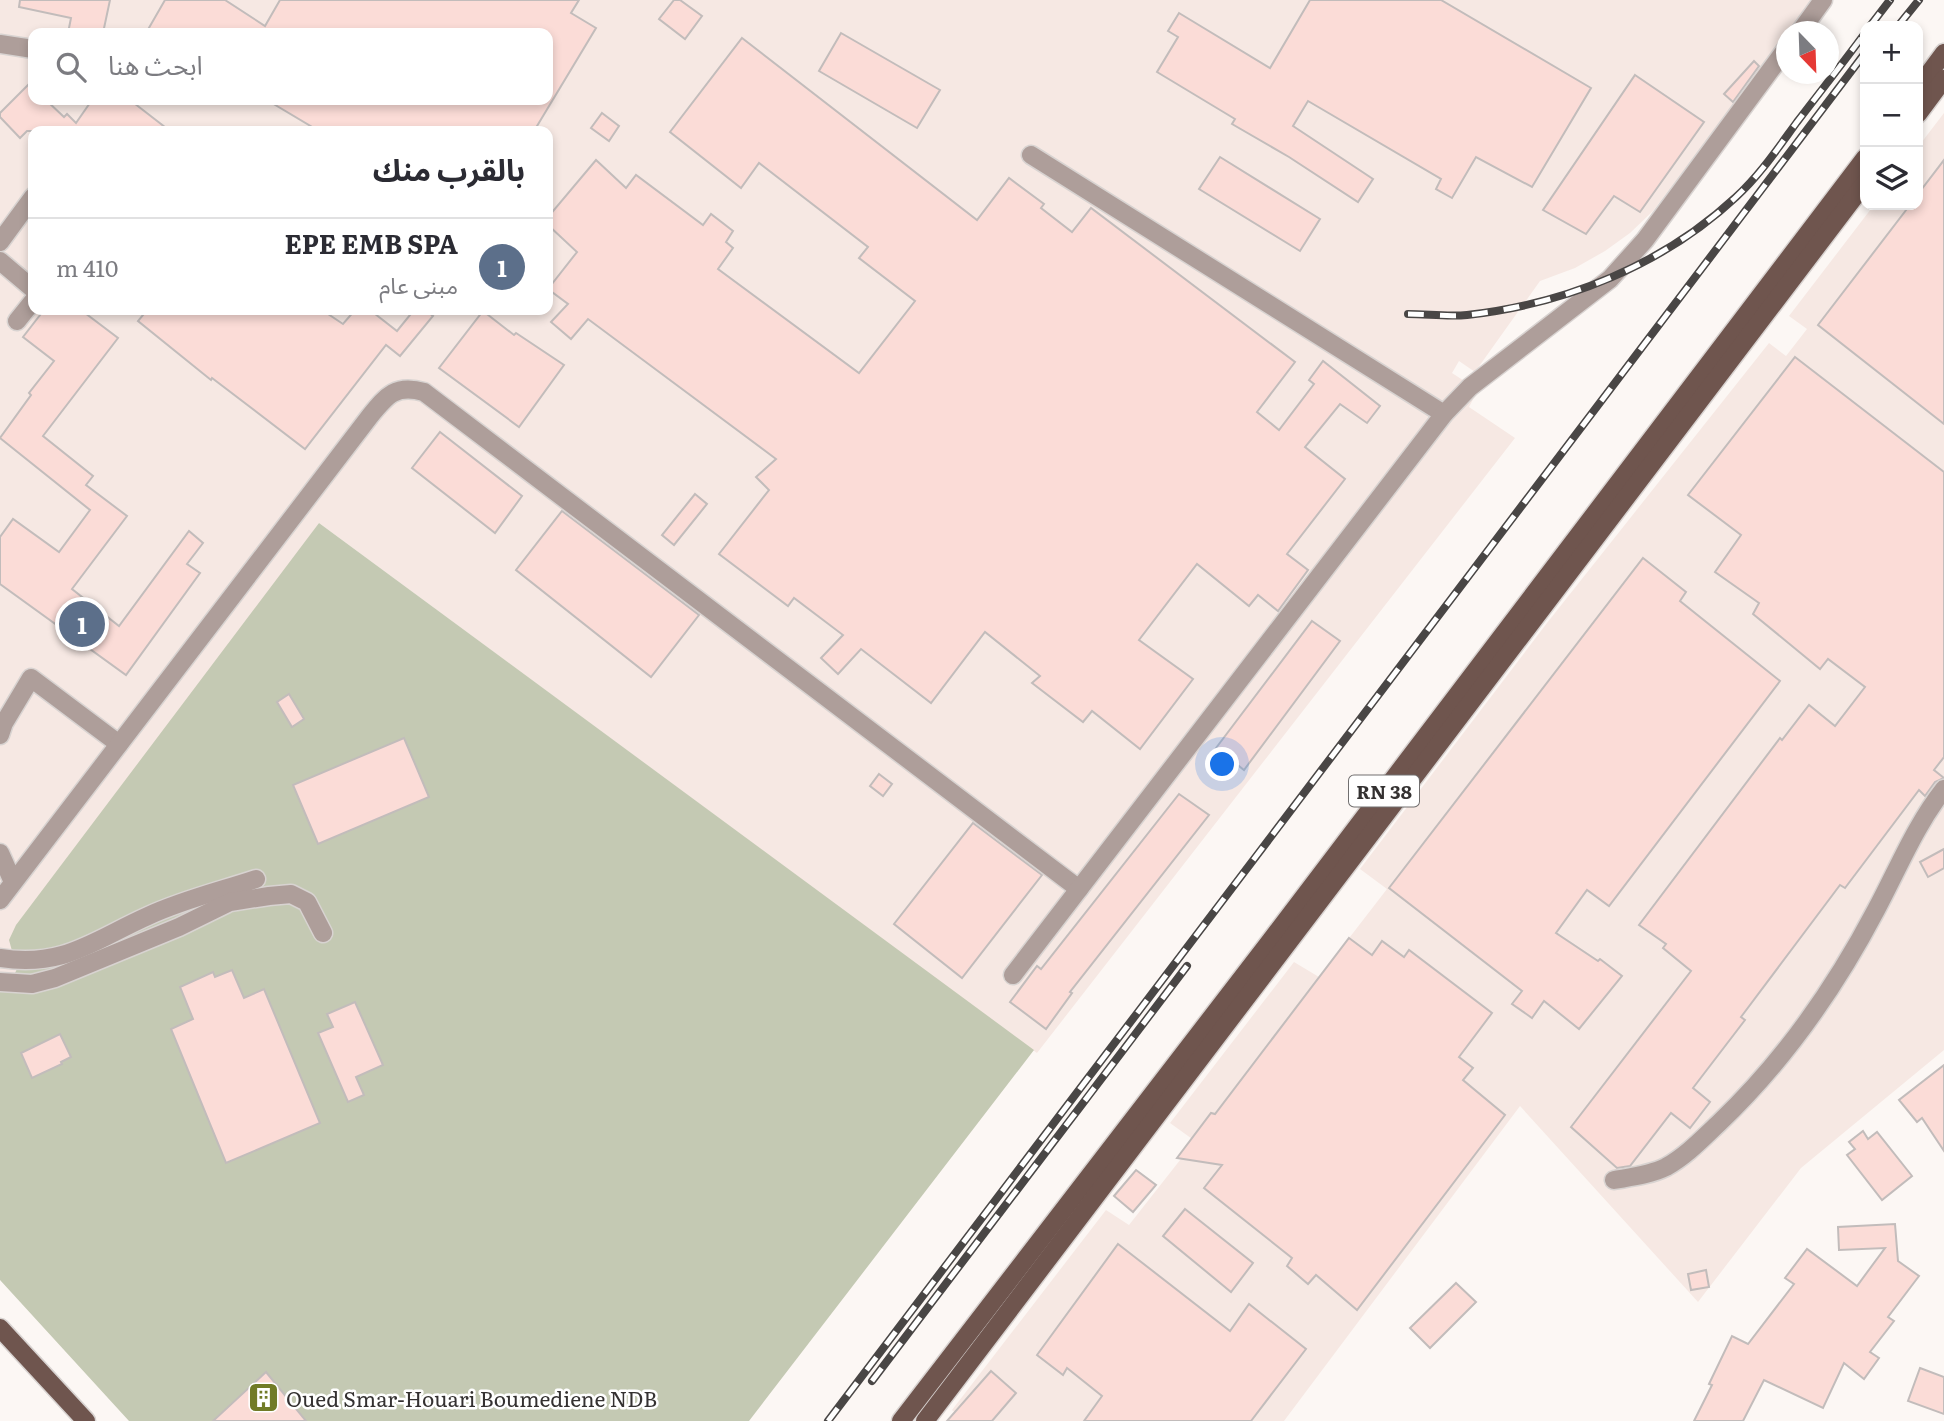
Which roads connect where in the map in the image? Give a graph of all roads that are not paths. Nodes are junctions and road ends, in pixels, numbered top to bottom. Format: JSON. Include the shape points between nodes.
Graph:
{"nodes":[{"id":1,"x":1823,"y":0,"type":"edge"},
{"id":2,"x":1808,"y":21,"type":"edge"},
{"id":3,"x":0,"y":44,"type":"edge"},
{"id":4,"x":28,"y":48,"type":"edge"},
{"id":5,"x":1944,"y":53,"type":"edge"},
{"id":6,"x":1776,"y":64,"type":"edge"},
{"id":7,"x":1944,"y":79,"type":"edge"},
{"id":8,"x":1921,"y":84,"type":"edge"},
{"id":9,"x":1923,"y":107,"type":"edge"},
{"id":10,"x":1031,"y":155,"type":"dead end"},
{"id":11,"x":1860,"y":165,"type":"edge"},
{"id":12,"x":1860,"y":189,"type":"edge"},
{"id":13,"x":28,"y":201,"type":"edge"},
{"id":14,"x":6,"y":221,"type":"edge"},
{"id":15,"x":0,"y":242,"type":"edge"},
{"id":16,"x":0,"y":261,"type":"edge"},
{"id":17,"x":28,"y":285,"type":"edge"},
{"id":18,"x":28,"y":307,"type":"edge"},
{"id":19,"x":17,"y":321,"type":"dead end"},
{"id":20,"x":1444,"y":414,"type":"junction"},
{"id":21,"x":0,"y":735,"type":"edge"},
{"id":22,"x":120,"y":744,"type":"junction"},
{"id":23,"x":1944,"y":789,"type":"edge"},
{"id":24,"x":0,"y":853,"type":"edge"},
{"id":25,"x":256,"y":878,"type":"dead end"},
{"id":26,"x":13,"y":882,"type":"junction"},
{"id":27,"x":1079,"y":889,"type":"junction"},
{"id":28,"x":0,"y":900,"type":"edge"},
{"id":29,"x":323,"y":933,"type":"dead end"},
{"id":30,"x":0,"y":958,"type":"edge"},
{"id":31,"x":1013,"y":975,"type":"dead end"},
{"id":32,"x":0,"y":982,"type":"edge"},
{"id":33,"x":1614,"y":1180,"type":"dead end"},
{"id":34,"x":0,"y":1328,"type":"edge"},
{"id":35,"x":980,"y":1332,"type":"junction"},
{"id":36,"x":65,"y":1398,"type":"junction"},
{"id":37,"x":81,"y":1421,"type":"edge"},
{"id":38,"x":86,"y":1421,"type":"edge"},
{"id":39,"x":901,"y":1421,"type":"edge"},
{"id":40,"x":925,"y":1421,"type":"edge"}],
"edges":[{"from":1,"to":2,"type":"street"},
{"from":3,"to":4,"type":"street"},
{"from":5,"to":8,"type":"main road"},
{"from":6,"to":20,"type":"street","via":[[1645,240],[1610,279],[1470,387]]},
{"from":7,"to":9,"type":"main road"},
{"from":10,"to":20,"type":"street"},
{"from":11,"to":35,"type":"main road","number":"RN 38","via":[[1271,940]]},
{"from":12,"to":35,"type":"main road","number":"RN 38"},
{"from":13,"to":14,"type":"street"},
{"from":14,"to":15,"type":"street"},
{"from":16,"to":17,"type":"street"},
{"from":18,"to":19,"type":"street"},
{"from":20,"to":27,"type":"street"},
{"from":21,"to":22,"type":"street","via":[[31,678]]},
{"from":22,"to":26,"type":"street"},
{"from":22,"to":27,"type":"street","via":[[375,409],[395,391],[408,387],[424,392]]},
{"from":23,"to":33,"type":"street","via":[[1908,845],[1840,972],[1798,1035],[1745,1099],[1690,1151],[1664,1168]]},
{"from":24,"to":26,"type":"street"},
{"from":25,"to":30,"type":"street","via":[[149,915],[73,953],[34,961]]},
{"from":26,"to":28,"type":"street"},
{"from":27,"to":31,"type":"street"},
{"from":29,"to":32,"type":"street","via":[[306,902],[291,894],[269,896],[230,902],[55,978],[32,984]]},
{"from":34,"to":36,"type":"main road"},
{"from":35,"to":39,"type":"main road","number":"RN 38"},
{"from":35,"to":40,"type":"main road","number":"RN 38"},
{"from":36,"to":37,"type":"street"},
{"from":36,"to":38,"type":"main road"}]}
